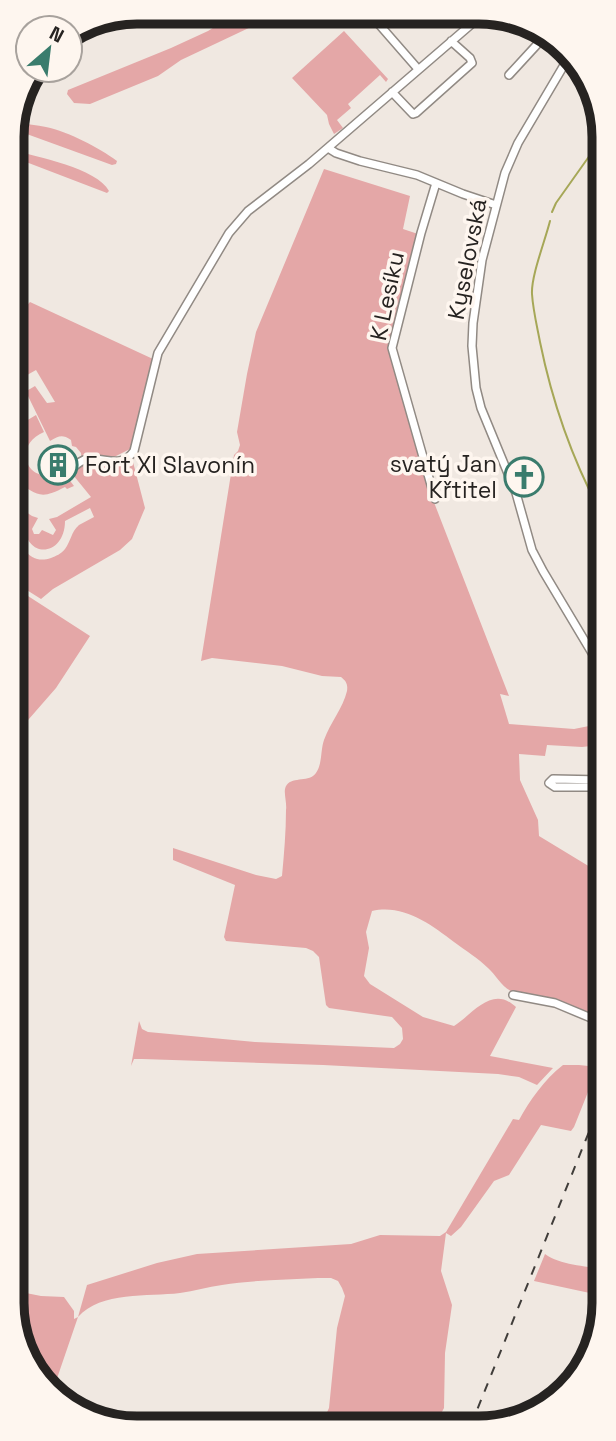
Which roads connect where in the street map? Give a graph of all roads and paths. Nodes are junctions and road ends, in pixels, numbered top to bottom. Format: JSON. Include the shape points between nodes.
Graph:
{"nodes":[{"id":1,"x":379,"y":24,"type":"edge"},
{"id":2,"x":472,"y":24,"type":"edge"},
{"id":3,"x":452,"y":41,"type":"junction"},
{"id":4,"x":539,"y":43,"type":"edge"},
{"id":5,"x":564,"y":65,"type":"edge"},
{"id":6,"x":418,"y":69,"type":"junction"},
{"id":7,"x":509,"y":75,"type":"dead end"},
{"id":8,"x":392,"y":92,"type":"junction"},
{"id":9,"x":328,"y":148,"type":"junction"},
{"id":10,"x":436,"y":183,"type":"junction"},
{"id":11,"x":496,"y":205,"type":"junction"},
{"id":12,"x":69,"y":470,"type":"dead end"},
{"id":13,"x":435,"y":499,"type":"dead end"},
{"id":14,"x":592,"y":652,"type":"edge"},
{"id":15,"x":591,"y":780,"type":"edge"},
{"id":16,"x":591,"y":787,"type":"edge"},
{"id":17,"x":513,"y":995,"type":"dead end"},
{"id":18,"x":591,"y":1018,"type":"edge"}],
"edges":[{"from":1,"to":6,"type":"street"},
{"from":2,"to":3,"type":"street"},
{"from":3,"to":6,"type":"street"},
{"from":3,"to":8,"type":"street","via":[[472,62],[416,113]]},
{"from":4,"to":7,"type":"street"},
{"from":5,"to":11,"type":"street","name":"Kyselovská","via":[[514,151]]},
{"from":6,"to":8,"type":"street"},
{"from":8,"to":9,"type":"street"},
{"from":9,"to":10,"type":"street"},
{"from":9,"to":12,"type":"street","via":[[248,211],[229,233],[158,353],[134,451],[123,460],[86,460]]},
{"from":10,"to":11,"type":"street"},
{"from":10,"to":13,"type":"street","name":"K Lesíku","via":[[392,348]]},
{"from":11,"to":14,"type":"street","name":"Kyselovská","via":[[473,323],[478,396],[535,557]]},
{"from":15,"to":16,"type":"street","via":[[553,779],[549,783]]},
{"from":17,"to":18,"type":"street","via":[[555,1003]]}]}
